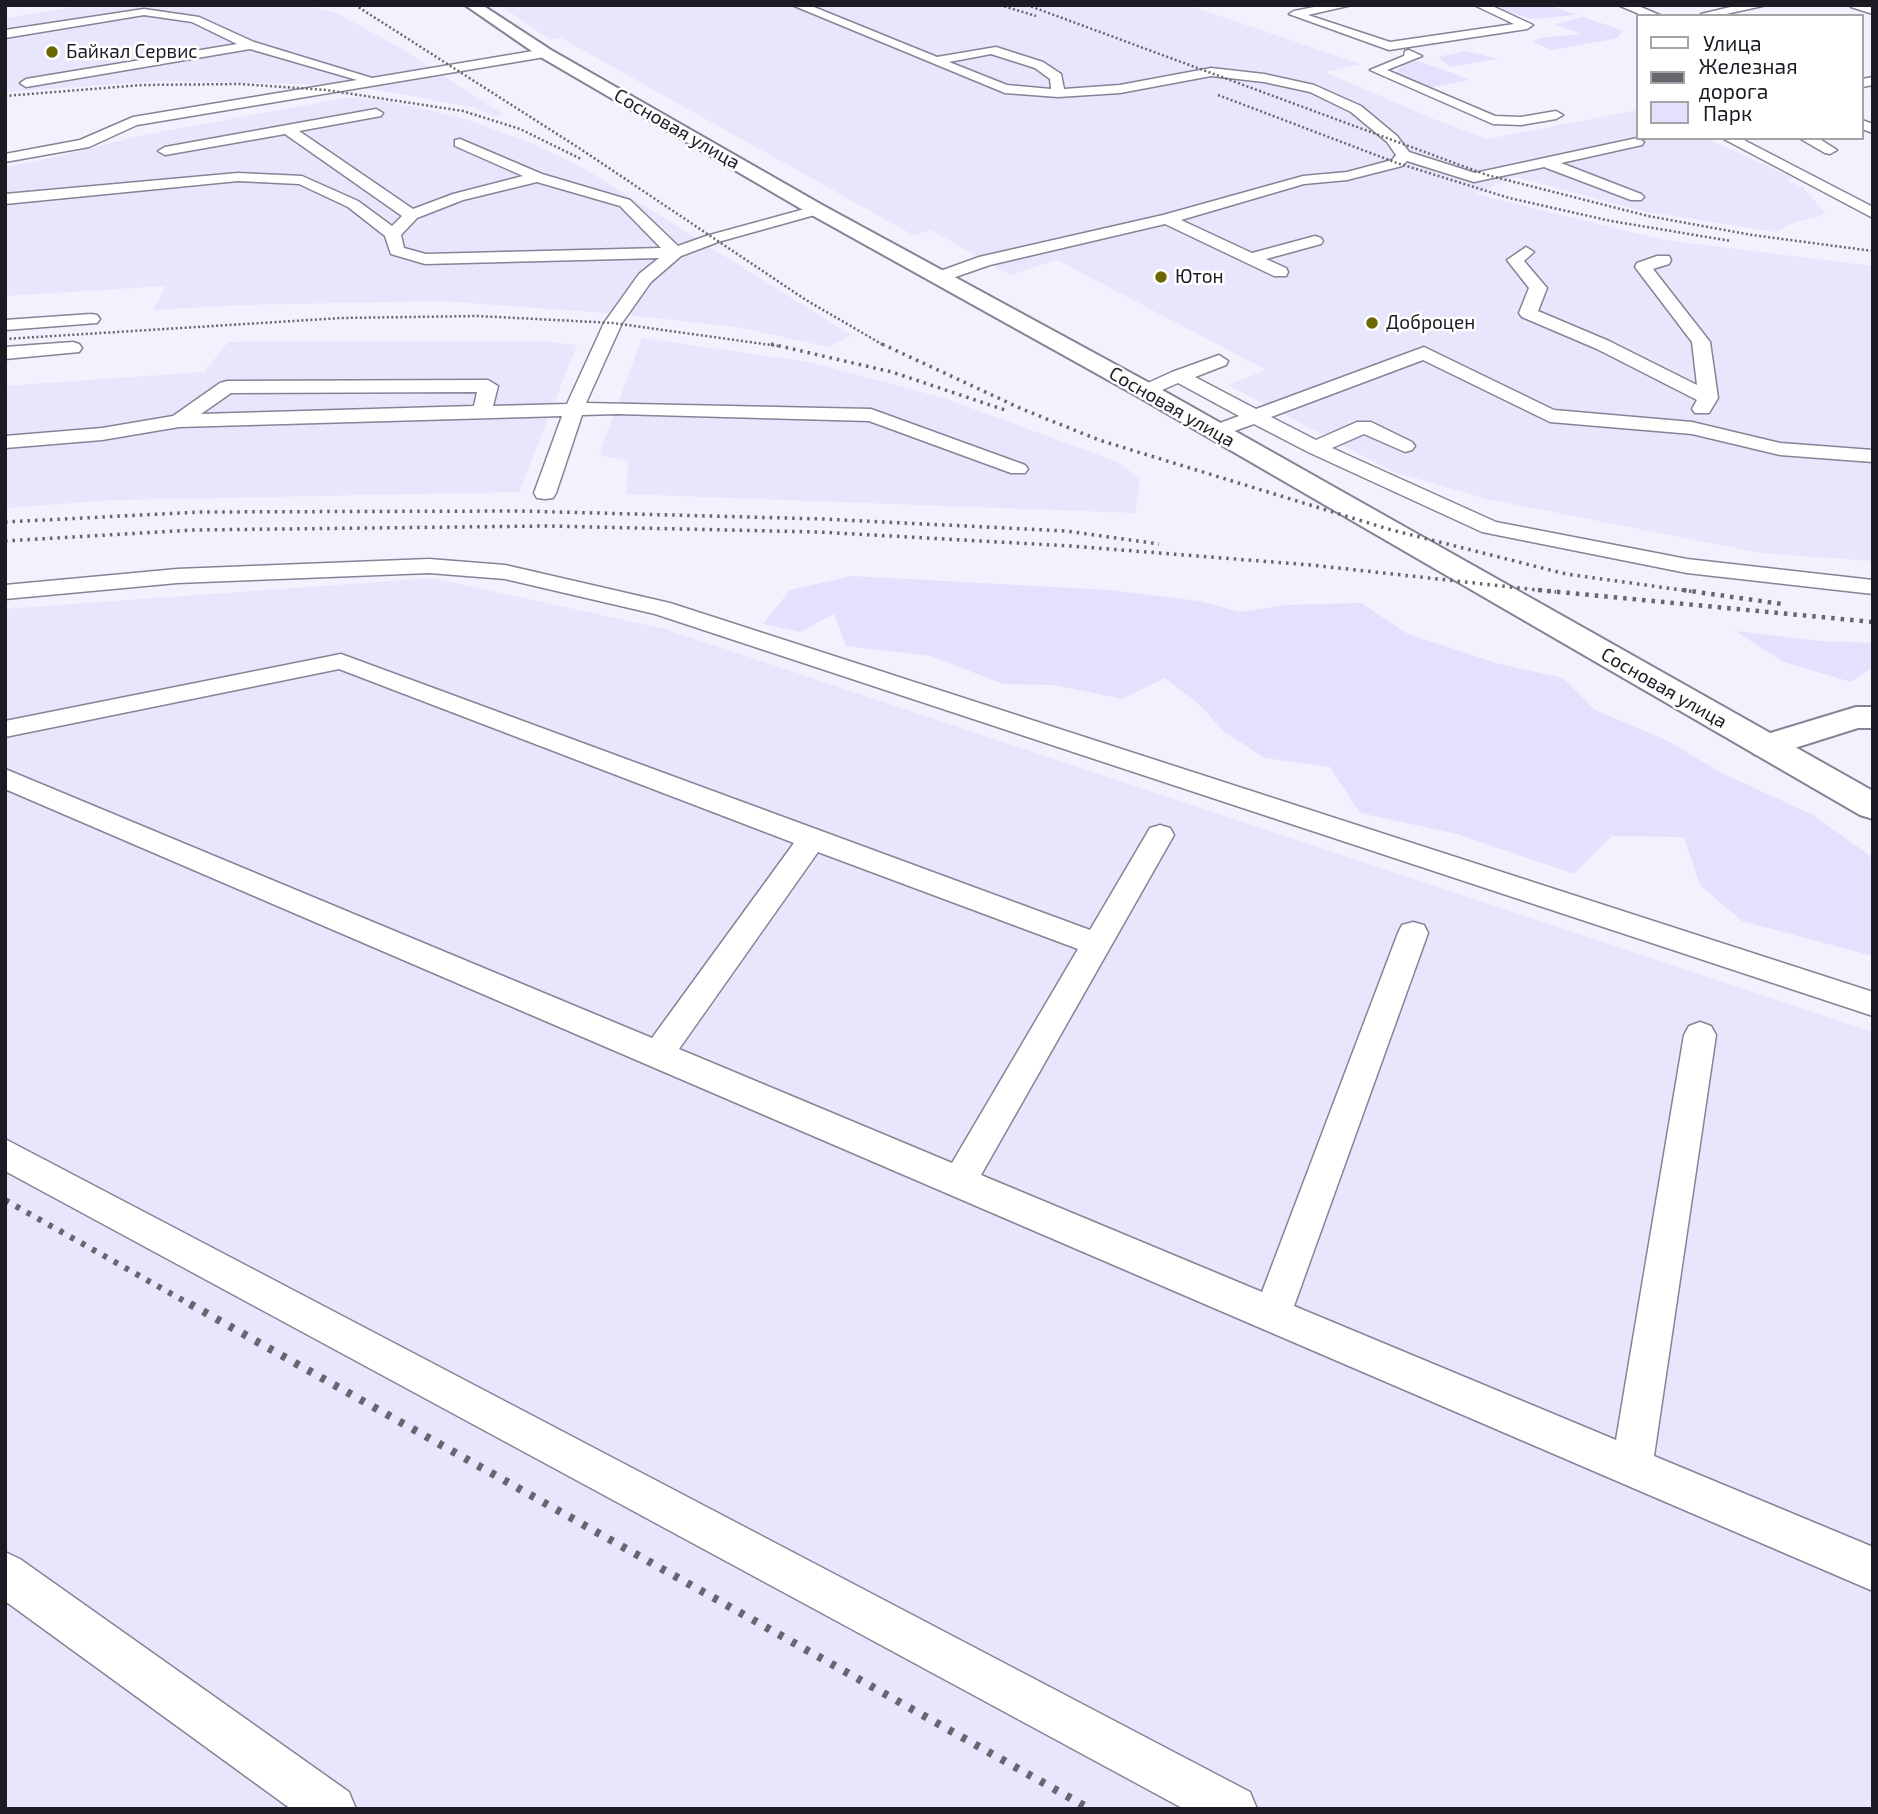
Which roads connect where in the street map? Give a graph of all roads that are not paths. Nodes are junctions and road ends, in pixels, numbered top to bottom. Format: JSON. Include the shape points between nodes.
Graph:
{"nodes":[{"id":1,"x":472,"y":5,"type":"edge"},
{"id":2,"x":798,"y":5,"type":"edge"},
{"id":3,"x":1346,"y":5,"type":"edge"},
{"id":4,"x":1480,"y":5,"type":"edge"},
{"id":5,"x":1624,"y":5,"type":"edge"},
{"id":6,"x":1760,"y":5,"type":"edge"},
{"id":7,"x":1855,"y":5,"type":"edge"},
{"id":8,"x":1873,"y":11,"type":"edge"},
{"id":9,"x":1650,"y":14,"type":"edge"},
{"id":10,"x":1712,"y":14,"type":"edge"},
{"id":11,"x":5,"y":34,"type":"edge"},
{"id":12,"x":250,"y":45,"type":"junction"},
{"id":13,"x":1390,"y":46,"type":"junction"},
{"id":14,"x":545,"y":52,"type":"junction"},
{"id":15,"x":935,"y":61,"type":"junction"},
{"id":16,"x":374,"y":82,"type":"junction"},
{"id":17,"x":26,"y":83,"type":"dead end"},
{"id":18,"x":1058,"y":93,"type":"junction"},
{"id":19,"x":376,"y":113,"type":"dead end"},
{"id":20,"x":1556,"y":115,"type":"dead end"},
{"id":21,"x":133,"y":121,"type":"junction"},
{"id":22,"x":287,"y":129,"type":"junction"},
{"id":23,"x":1733,"y":140,"type":"edge"},
{"id":24,"x":1810,"y":140,"type":"edge"},
{"id":25,"x":1637,"y":142,"type":"dead end"},
{"id":26,"x":460,"y":143,"type":"dead end"},
{"id":27,"x":5,"y":145,"type":"edge"},
{"id":28,"x":1830,"y":150,"type":"dead end"},
{"id":29,"x":164,"y":151,"type":"dead end"},
{"id":30,"x":1405,"y":155,"type":"junction"},
{"id":31,"x":5,"y":159,"type":"edge"},
{"id":32,"x":1544,"y":162,"type":"junction"},
{"id":33,"x":537,"y":177,"type":"junction"},
{"id":34,"x":1636,"y":197,"type":"dead end"},
{"id":35,"x":5,"y":199,"type":"edge"},
{"id":36,"x":817,"y":210,"type":"junction"},
{"id":37,"x":1873,"y":213,"type":"edge"},
{"id":38,"x":411,"y":215,"type":"junction"},
{"id":39,"x":1167,"y":219,"type":"junction"},
{"id":40,"x":393,"y":234,"type":"junction"},
{"id":41,"x":1315,"y":241,"type":"dead end"},
{"id":42,"x":1526,"y":252,"type":"dead end"},
{"id":43,"x":675,"y":253,"type":"junction"},
{"id":44,"x":1251,"y":258,"type":"junction"},
{"id":45,"x":1663,"y":260,"type":"dead end"},
{"id":46,"x":1280,"y":272,"type":"dead end"},
{"id":47,"x":938,"y":278,"type":"junction"},
{"id":48,"x":91,"y":319,"type":"dead end"},
{"id":49,"x":5,"y":325,"type":"edge"},
{"id":50,"x":73,"y":348,"type":"dead end"},
{"id":51,"x":5,"y":353,"type":"edge"},
{"id":52,"x":1219,"y":361,"type":"dead end"},
{"id":53,"x":1179,"y":376,"type":"junction"},
{"id":54,"x":1146,"y":391,"type":"junction"},
{"id":55,"x":1708,"y":398,"type":"junction"},
{"id":56,"x":574,"y":409,"type":"junction"},
{"id":57,"x":482,"y":412,"type":"junction"},
{"id":58,"x":1257,"y":417,"type":"junction"},
{"id":59,"x":179,"y":421,"type":"junction"},
{"id":60,"x":1692,"y":428,"type":"junction"},
{"id":61,"x":1216,"y":431,"type":"junction"},
{"id":62,"x":5,"y":442,"type":"edge"},
{"id":63,"x":1405,"y":446,"type":"dead end"},
{"id":64,"x":1315,"y":448,"type":"junction"},
{"id":65,"x":1873,"y":456,"type":"edge"},
{"id":66,"x":1018,"y":470,"type":"dead end"},
{"id":67,"x":545,"y":494,"type":"dead end"},
{"id":68,"x":1873,"y":587,"type":"edge"},
{"id":69,"x":5,"y":592,"type":"edge"},
{"id":70,"x":1873,"y":718,"type":"edge"},
{"id":71,"x":5,"y":729,"type":"edge"},
{"id":72,"x":1766,"y":746,"type":"junction"},
{"id":73,"x":5,"y":778,"type":"edge"},
{"id":74,"x":1873,"y":807,"type":"edge"},
{"id":75,"x":1160,"y":835,"type":"dead end"},
{"id":76,"x":812,"y":839,"type":"junction"},
{"id":77,"x":1413,"y":933,"type":"dead end"},
{"id":78,"x":1097,"y":944,"type":"junction"},
{"id":79,"x":1873,"y":1004,"type":"edge"},
{"id":80,"x":1700,"y":1035,"type":"dead end"},
{"id":81,"x":658,"y":1054,"type":"junction"},
{"id":82,"x":5,"y":1154,"type":"edge"},
{"id":83,"x":958,"y":1182,"type":"junction"},
{"id":84,"x":1272,"y":1315,"type":"junction"},
{"id":85,"x":1632,"y":1468,"type":"junction"},
{"id":86,"x":1873,"y":1569,"type":"edge"},
{"id":87,"x":5,"y":1574,"type":"edge"},
{"id":88,"x":332,"y":1809,"type":"edge"},
{"id":89,"x":1233,"y":1809,"type":"edge"}],
"edges":[{"from":1,"to":14,"type":"main road","name":"Сосновая улица"},
{"from":2,"to":15,"type":"lane"},
{"from":3,"to":13,"type":"lane","via":[[1295,14]]},
{"from":4,"to":13,"type":"lane","via":[[1527,26]]},
{"from":5,"to":9,"type":"lane"},
{"from":6,"to":10,"type":"lane"},
{"from":7,"to":8,"type":"lane"},
{"from":11,"to":12,"type":"lane","via":[[144,12],[195,19]]},
{"from":12,"to":16,"type":"lane"},
{"from":12,"to":17,"type":"lane"},
{"from":13,"to":20,"type":"lane","via":[[1416,56],[1376,70],[1493,120]]},
{"from":14,"to":16,"type":"lane"},
{"from":14,"to":36,"type":"main road","name":"Сосновая улица"},
{"from":15,"to":18,"type":"lane","via":[[1005,89]]},
{"from":15,"to":18,"type":"lane","via":[[992,50],[1039,65],[1056,77]]},
{"from":16,"to":21,"type":"lane"},
{"from":18,"to":30,"type":"lane","via":[[1121,89],[1211,72],[1264,78],[1314,89],[1356,110]]},
{"from":19,"to":22,"type":"lane"},
{"from":21,"to":27,"type":"lane"},
{"from":21,"to":31,"type":"lane","via":[[84,144]]},
{"from":22,"to":29,"type":"lane"},
{"from":22,"to":38,"type":"lane"},
{"from":23,"to":37,"type":"lane"},
{"from":24,"to":28,"type":"lane"},
{"from":25,"to":32,"type":"lane"},
{"from":26,"to":33,"type":"lane"},
{"from":30,"to":32,"type":"lane","via":[[1474,178]]},
{"from":30,"to":39,"type":"lane","via":[[1397,163],[1347,176],[1303,180]]},
{"from":32,"to":34,"type":"lane"},
{"from":33,"to":38,"type":"lane","via":[[458,197]]},
{"from":33,"to":43,"type":"lane","via":[[625,203]]},
{"from":35,"to":40,"type":"lane","via":[[238,177],[302,180],[353,204]]},
{"from":36,"to":43,"type":"lane"},
{"from":36,"to":47,"type":"main road","name":"Сосновая улица"},
{"from":38,"to":40,"type":"lane"},
{"from":39,"to":44,"type":"lane"},
{"from":39,"to":47,"type":"lane","via":[[985,261]]},
{"from":40,"to":43,"type":"lane","via":[[397,251],[425,259]]},
{"from":41,"to":44,"type":"lane"},
{"from":42,"to":55,"type":"lane","via":[[1515,260],[1538,288],[1528,313]]},
{"from":43,"to":56,"type":"lane","via":[[645,278],[613,323]]},
{"from":44,"to":46,"type":"lane"},
{"from":45,"to":55,"type":"lane","via":[[1643,267],[1701,342]]},
{"from":47,"to":54,"type":"main road","name":"Сосновая улица"},
{"from":48,"to":49,"type":"lane"},
{"from":50,"to":51,"type":"lane"},
{"from":52,"to":53,"type":"lane"},
{"from":53,"to":54,"type":"lane"},
{"from":53,"to":58,"type":"lane"},
{"from":54,"to":61,"type":"main road","name":"Сосновая улица"},
{"from":55,"to":60,"type":"lane"},
{"from":56,"to":57,"type":"lane"},
{"from":56,"to":66,"type":"lane","via":[[871,415]]},
{"from":56,"to":67,"type":"lane"},
{"from":57,"to":59,"type":"lane"},
{"from":57,"to":59,"type":"lane","via":[[488,386],[227,387]]},
{"from":58,"to":60,"type":"lane","via":[[1424,353],[1550,416]]},
{"from":58,"to":61,"type":"lane"},
{"from":58,"to":64,"type":"lane"},
{"from":59,"to":62,"type":"lane","via":[[102,434]]},
{"from":60,"to":65,"type":"lane","via":[[1780,449]]},
{"from":61,"to":72,"type":"main road","name":"Сосновая улица"},
{"from":63,"to":64,"type":"lane","via":[[1364,426]]},
{"from":64,"to":68,"type":"lane","via":[[1490,527],[1687,566]]},
{"from":69,"to":79,"type":"lane","via":[[177,576],[389,567],[505,572],[662,608]]},
{"from":70,"to":72,"type":"main road","via":[[1856,717]]},
{"from":71,"to":76,"type":"lane","via":[[341,661]]},
{"from":72,"to":74,"type":"main road","name":"Сосновая улица"},
{"from":73,"to":81,"type":"lane"},
{"from":75,"to":78,"type":"lane"},
{"from":76,"to":78,"type":"lane"},
{"from":76,"to":81,"type":"lane"},
{"from":77,"to":84,"type":"lane"},
{"from":78,"to":83,"type":"lane"},
{"from":80,"to":85,"type":"lane"},
{"from":81,"to":83,"type":"lane"},
{"from":82,"to":89,"type":"lane"},
{"from":83,"to":84,"type":"lane"},
{"from":84,"to":85,"type":"lane"},
{"from":85,"to":86,"type":"lane"},
{"from":87,"to":88,"type":"lane"}]}
